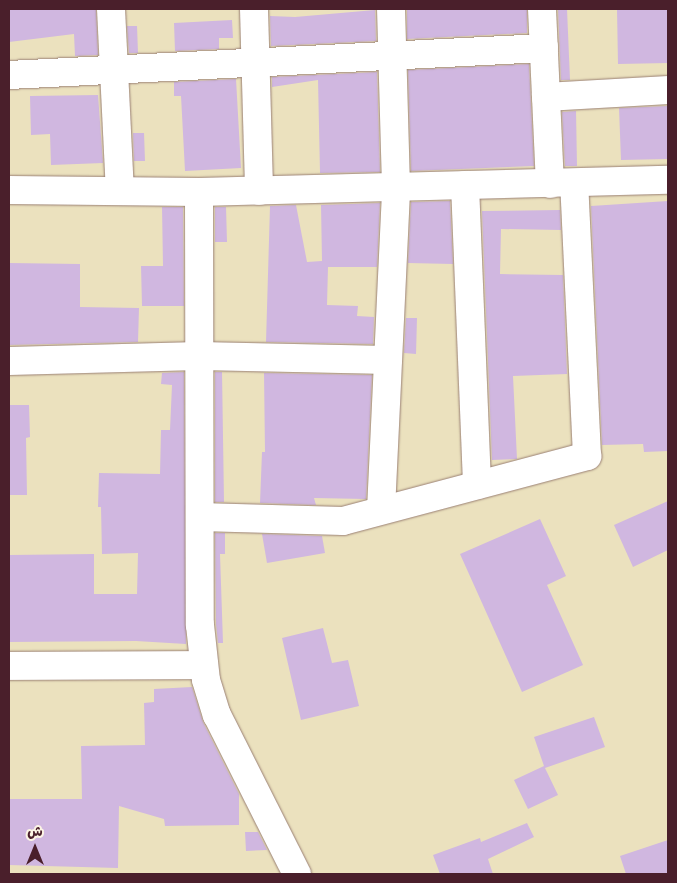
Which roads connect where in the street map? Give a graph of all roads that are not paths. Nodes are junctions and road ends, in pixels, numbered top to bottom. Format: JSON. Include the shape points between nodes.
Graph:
{"nodes":[{"id":1,"x":111,"y":9,"type":"edge"},
{"id":2,"x":254,"y":9,"type":"edge"},
{"id":3,"x":390,"y":9,"type":"edge"},
{"id":4,"x":542,"y":9,"type":"edge"},
{"id":5,"x":544,"y":48,"type":"junction"},
{"id":6,"x":392,"y":56,"type":"junction"},
{"id":7,"x":256,"y":63,"type":"junction"},
{"id":8,"x":114,"y":70,"type":"junction"},
{"id":9,"x":9,"y":75,"type":"edge"},
{"id":10,"x":668,"y":90,"type":"edge"},
{"id":11,"x":546,"y":97,"type":"junction"},
{"id":12,"x":668,"y":180,"type":"edge"},
{"id":13,"x":562,"y":183,"type":"junction"},
{"id":14,"x":465,"y":186,"type":"junction"},
{"id":15,"x":396,"y":187,"type":"junction"},
{"id":16,"x":9,"y":190,"type":"edge"},
{"id":17,"x":259,"y":190,"type":"junction"},
{"id":18,"x":120,"y":191,"type":"junction"},
{"id":19,"x":199,"y":192,"type":"junction"},
{"id":20,"x":200,"y":356,"type":"junction"},
{"id":21,"x":388,"y":360,"type":"junction"},
{"id":22,"x":9,"y":361,"type":"edge"},
{"id":23,"x":477,"y":485,"type":"junction"},
{"id":24,"x":381,"y":510,"type":"junction"},
{"id":25,"x":200,"y":517,"type":"junction"},
{"id":26,"x":204,"y":665,"type":"junction"},
{"id":27,"x":9,"y":666,"type":"edge"},
{"id":28,"x":296,"y":874,"type":"edge"}],
"edges":[{"from":1,"to":8,"type":"street"},
{"from":2,"to":7,"type":"street"},
{"from":3,"to":6,"type":"street"},
{"from":4,"to":5,"type":"street"},
{"from":5,"to":6,"type":"street"},
{"from":5,"to":11,"type":"street"},
{"from":6,"to":7,"type":"street"},
{"from":6,"to":15,"type":"street"},
{"from":7,"to":8,"type":"street"},
{"from":7,"to":17,"type":"street"},
{"from":8,"to":9,"type":"street"},
{"from":8,"to":18,"type":"street"},
{"from":10,"to":11,"type":"street"},
{"from":11,"to":13,"type":"street"},
{"from":12,"to":13,"type":"street"},
{"from":13,"to":14,"type":"street"},
{"from":13,"to":23,"type":"street","via":[[586,456]]},
{"from":14,"to":15,"type":"street"},
{"from":14,"to":23,"type":"street"},
{"from":15,"to":17,"type":"street"},
{"from":15,"to":21,"type":"street"},
{"from":16,"to":18,"type":"street"},
{"from":17,"to":19,"type":"street"},
{"from":18,"to":19,"type":"street"},
{"from":19,"to":20,"type":"street"},
{"from":20,"to":21,"type":"street"},
{"from":20,"to":22,"type":"street"},
{"from":20,"to":25,"type":"street"},
{"from":21,"to":24,"type":"street"},
{"from":23,"to":24,"type":"street"},
{"from":24,"to":25,"type":"street","via":[[343,520]]},
{"from":25,"to":26,"type":"street"},
{"from":26,"to":27,"type":"street"},
{"from":26,"to":28,"type":"street","via":[[217,715]]}]}
